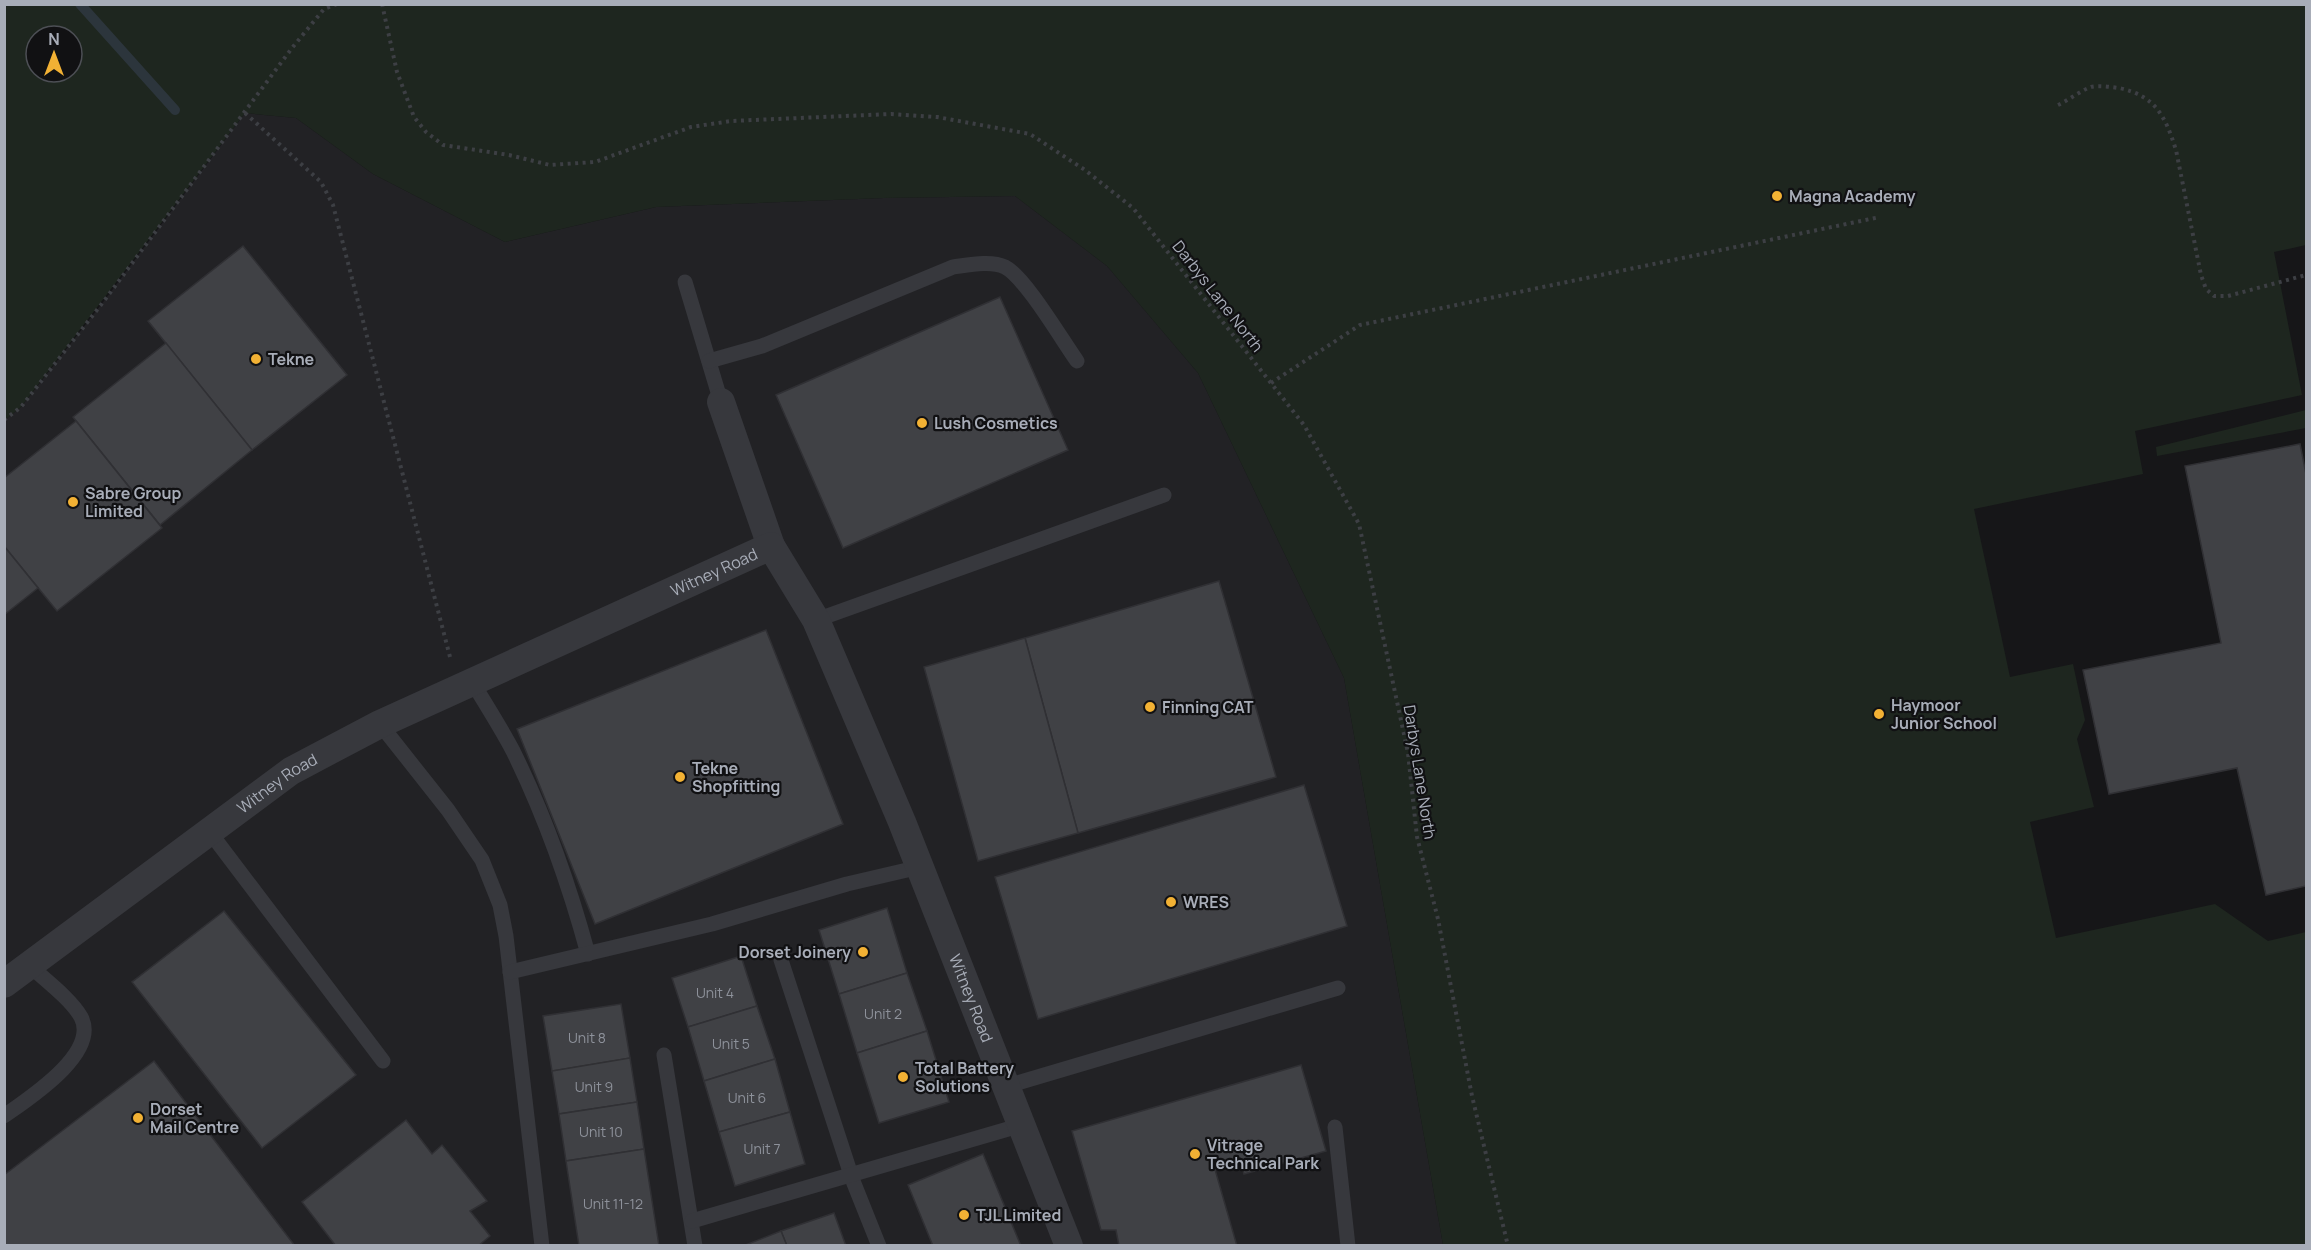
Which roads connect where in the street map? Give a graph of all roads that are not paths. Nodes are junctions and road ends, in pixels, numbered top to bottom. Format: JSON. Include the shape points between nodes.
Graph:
{"nodes":[{"id":1,"x":685,"y":282,"type":"dead end"},
{"id":2,"x":709,"y":361,"type":"junction"},
{"id":3,"x":1077,"y":361,"type":"dead end"},
{"id":4,"x":721,"y":402,"type":"joint"},
{"id":5,"x":1164,"y":495,"type":"dead end"},
{"id":6,"x":771,"y":546,"type":"junction"},
{"id":7,"x":816,"y":620,"type":"junction"},
{"id":8,"x":466,"y":686,"type":"junction"},
{"id":9,"x":380,"y":724,"type":"junction"},
{"id":10,"x":209,"y":831,"type":"junction"},
{"id":11,"x":920,"y":867,"type":"junction"},
{"id":12,"x":588,"y":954,"type":"junction"},
{"id":13,"x":781,"y":960,"type":"dead end"},
{"id":14,"x":29,"y":965,"type":"junction"},
{"id":15,"x":510,"y":972,"type":"junction"},
{"id":16,"x":4,"y":984,"type":"edge"},
{"id":17,"x":1338,"y":988,"type":"dead end"},
{"id":18,"x":664,"y":1055,"type":"dead end"},
{"id":19,"x":382,"y":1061,"type":"dead end"},
{"id":20,"x":1007,"y":1086,"type":"junction"},
{"id":21,"x":4,"y":1116,"type":"edge"},
{"id":22,"x":1022,"y":1125,"type":"junction"},
{"id":23,"x":1335,"y":1127,"type":"dead end"},
{"id":24,"x":851,"y":1174,"type":"junction"},
{"id":25,"x":692,"y":1221,"type":"junction"},
{"id":26,"x":542,"y":1245,"type":"edge"},
{"id":27,"x":695,"y":1245,"type":"edge"},
{"id":28,"x":879,"y":1245,"type":"edge"},
{"id":29,"x":1069,"y":1245,"type":"edge"},
{"id":30,"x":1348,"y":1245,"type":"edge"}],
"edges":[{"from":1,"to":2,"type":"lane"},
{"from":2,"to":3,"type":"lane","via":[[762,346],[953,267],[979,264],[1004,267],[1021,280]]},
{"from":2,"to":4,"type":"lane"},
{"from":4,"to":6,"type":"street"},
{"from":5,"to":7,"type":"lane"},
{"from":6,"to":7,"type":"street","name":"Witney Road"},
{"from":6,"to":8,"type":"street","name":"Witney Road"},
{"from":7,"to":11,"type":"street","name":"Witney Road"},
{"from":8,"to":9,"type":"street","name":"Witney Road"},
{"from":8,"to":12,"type":"lane","via":[[512,749],[544,820]]},
{"from":9,"to":10,"type":"street","name":"Witney Road","via":[[291,771]]},
{"from":9,"to":15,"type":"lane","via":[[482,860],[500,905]]},
{"from":10,"to":14,"type":"street","name":"Witney Road"},
{"from":10,"to":19,"type":"lane"},
{"from":11,"to":12,"type":"lane"},
{"from":11,"to":20,"type":"street","name":"Witney Road"},
{"from":12,"to":15,"type":"lane"},
{"from":13,"to":24,"type":"lane"},
{"from":14,"to":16,"type":"street","name":"Witney Road"},
{"from":14,"to":21,"type":"lane","via":[[82,1019],[83,1037],[76,1055],[48,1083]]},
{"from":15,"to":26,"type":"lane"},
{"from":17,"to":20,"type":"lane"},
{"from":18,"to":25,"type":"lane"},
{"from":20,"to":22,"type":"street","name":"Witney Road"},
{"from":22,"to":24,"type":"lane"},
{"from":22,"to":29,"type":"street","name":"Witney Road"},
{"from":23,"to":30,"type":"lane"},
{"from":24,"to":25,"type":"lane"},
{"from":24,"to":28,"type":"lane"},
{"from":25,"to":27,"type":"lane"}]}
